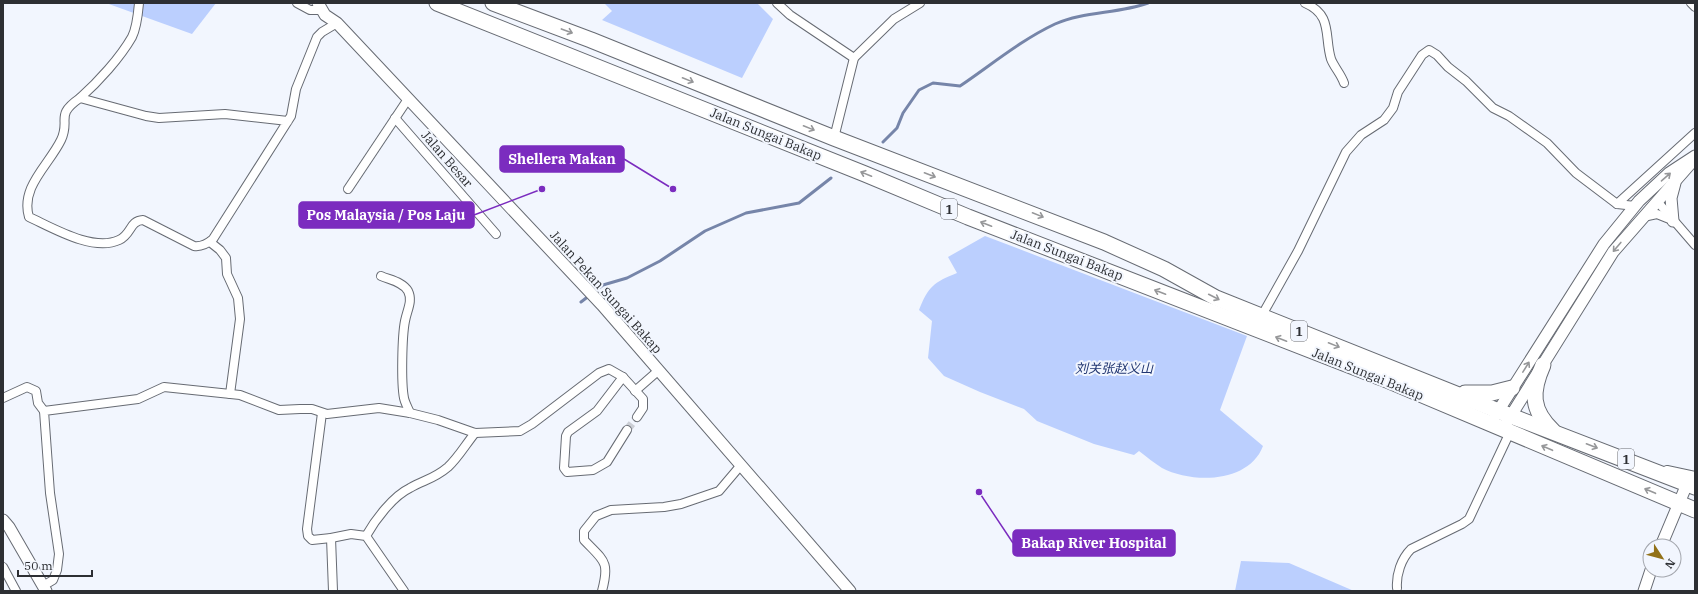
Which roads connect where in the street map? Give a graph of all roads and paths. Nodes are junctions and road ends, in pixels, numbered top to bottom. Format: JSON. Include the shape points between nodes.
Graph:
{"nodes":[{"id":1,"x":139,"y":3,"type":"edge"},
{"id":2,"x":297,"y":3,"type":"edge"},
{"id":3,"x":437,"y":3,"type":"edge"},
{"id":4,"x":494,"y":3,"type":"edge"},
{"id":5,"x":777,"y":3,"type":"edge"},
{"id":6,"x":920,"y":3,"type":"edge"},
{"id":7,"x":1692,"y":3,"type":"edge"},
{"id":8,"x":324,"y":4,"type":"edge"},
{"id":9,"x":1311,"y":4,"type":"edge"},
{"id":10,"x":1695,"y":7,"type":"edge"},
{"id":11,"x":335,"y":21,"type":"junction"},
{"id":12,"x":854,"y":58,"type":"junction"},
{"id":13,"x":1344,"y":83,"type":"dead end"},
{"id":14,"x":80,"y":98,"type":"junction"},
{"id":15,"x":408,"y":99,"type":"junction"},
{"id":16,"x":395,"y":118,"type":"junction"},
{"id":17,"x":288,"y":121,"type":"junction"},
{"id":18,"x":1695,"y":133,"type":"edge"},
{"id":19,"x":834,"y":138,"type":"junction"},
{"id":20,"x":1695,"y":157,"type":"edge"},
{"id":21,"x":1676,"y":181,"type":"junction"},
{"id":22,"x":348,"y":189,"type":"dead end"},
{"id":23,"x":1657,"y":201,"type":"junction"},
{"id":24,"x":1617,"y":204,"type":"junction"},
{"id":25,"x":1637,"y":204,"type":"junction"},
{"id":26,"x":1643,"y":217,"type":"junction"},
{"id":27,"x":1623,"y":220,"type":"junction"},
{"id":28,"x":1673,"y":221,"type":"junction"},
{"id":29,"x":496,"y":234,"type":"dead end"},
{"id":30,"x":210,"y":242,"type":"junction"},
{"id":31,"x":1695,"y":245,"type":"edge"},
{"id":32,"x":381,"y":276,"type":"dead end"},
{"id":33,"x":1261,"y":317,"type":"junction"},
{"id":34,"x":1543,"y":365,"type":"junction"},
{"id":35,"x":658,"y":370,"type":"junction"},
{"id":36,"x":623,"y":377,"type":"junction"},
{"id":37,"x":1512,"y":388,"type":"junction"},
{"id":38,"x":635,"y":391,"type":"junction"},
{"id":39,"x":1450,"y":391,"type":"junction"},
{"id":40,"x":230,"y":394,"type":"junction"},
{"id":41,"x":3,"y":398,"type":"edge"},
{"id":42,"x":44,"y":411,"type":"junction"},
{"id":43,"x":322,"y":413,"type":"junction"},
{"id":44,"x":410,"y":413,"type":"junction"},
{"id":45,"x":1505,"y":413,"type":"junction"},
{"id":46,"x":637,"y":417,"type":"tunnel mouth"},
{"id":47,"x":1501,"y":428,"type":"junction"},
{"id":48,"x":627,"y":430,"type":"tunnel mouth"},
{"id":49,"x":475,"y":433,"type":"junction"},
{"id":50,"x":1556,"y":433,"type":"junction"},
{"id":51,"x":741,"y":465,"type":"junction"},
{"id":52,"x":1692,"y":482,"type":"edge"},
{"id":53,"x":1679,"y":503,"type":"junction"},
{"id":54,"x":1695,"y":510,"type":"edge"},
{"id":55,"x":3,"y":520,"type":"edge"},
{"id":56,"x":366,"y":536,"type":"junction"},
{"id":57,"x":331,"y":538,"type":"junction"},
{"id":58,"x":1664,"y":538,"type":"edge"},
{"id":59,"x":3,"y":567,"type":"edge"},
{"id":60,"x":1648,"y":578,"type":"edge"},
{"id":61,"x":1397,"y":588,"type":"dead end"},
{"id":62,"x":44,"y":589,"type":"edge"},
{"id":63,"x":845,"y":589,"type":"edge"},
{"id":64,"x":16,"y":591,"type":"edge"},
{"id":65,"x":333,"y":591,"type":"edge"},
{"id":66,"x":404,"y":591,"type":"edge"},
{"id":67,"x":602,"y":591,"type":"edge"},
{"id":68,"x":1644,"y":591,"type":"edge"}],
"edges":[{"from":1,"to":14,"type":"street","via":[[132,36],[102,76]]},
{"from":2,"to":8,"type":"street","via":[[310,10]]},
{"from":47,"to":3,"type":"highway","name":"Jalan Sungai Bakap","number":"1","one_way":true,"via":[[1382,378],[968,217]]},
{"from":4,"to":19,"type":"highway","name":"Jalan Sungai Bakap","number":"1","one_way":true},
{"from":5,"to":12,"type":"street","via":[[790,15]]},
{"from":6,"to":12,"type":"street","via":[[894,19]]},
{"from":7,"to":10,"type":"street"},
{"from":8,"to":11,"type":"main road","name":"Jalan Pekan Sungai Bakap"},
{"from":9,"to":13,"type":"street","via":[[1321,14],[1326,26],[1331,60]]},
{"from":11,"to":15,"type":"main road","name":"Jalan Pekan Sungai Bakap"},
{"from":11,"to":17,"type":"street","via":[[317,37],[296,89]]},
{"from":12,"to":19,"type":"street"},
{"from":14,"to":17,"type":"street","via":[[146,116],[225,114]]},
{"from":14,"to":30,"type":"street","via":[[67,108],[62,137],[31,186],[27,199],[29,217],[79,240],[110,243],[120,240],[136,220],[143,220],[194,246]]},
{"from":15,"to":16,"type":"street"},
{"from":15,"to":35,"type":"main road","name":"Jalan Pekan Sungai Bakap","via":[[602,305]]},
{"from":16,"to":22,"type":"street"},
{"from":16,"to":29,"type":"street","name":"Jalan Besar"},
{"from":17,"to":30,"type":"street"},
{"from":18,"to":24,"type":"street"},
{"from":19,"to":33,"type":"highway","name":"Jalan Sungai Bakap","number":"1","one_way":true,"via":[[1104,242],[1164,269],[1216,298]]},
{"from":20,"to":21,"type":"main road"},
{"from":25,"to":20,"type":"main road","one_way":true,"via":[[1670,174]]},
{"from":21,"to":23,"type":"main road"},
{"from":21,"to":28,"type":"main road","via":[[1671,198]]},
{"from":23,"to":25,"type":"main road"},
{"from":23,"to":26,"type":"main road"},
{"from":23,"to":28,"type":"street"},
{"from":24,"to":25,"type":"street"},
{"from":24,"to":27,"type":"street"},
{"from":24,"to":33,"type":"street","via":[[1576,173],[1547,143],[1486,103],[1466,81],[1429,50],[1422,54],[1384,120],[1361,135],[1346,152],[1298,251]]},
{"from":25,"to":27,"type":"main road"},
{"from":26,"to":28,"type":"street","via":[[1656,214]]},
{"from":26,"to":34,"type":"main road","one_way":true,"via":[[1613,252]]},
{"from":37,"to":27,"type":"main road","one_way":true,"via":[[1604,244]]},
{"from":28,"to":31,"type":"street"},
{"from":30,"to":40,"type":"street","via":[[226,258],[227,274],[238,298],[240,319]]},
{"from":32,"to":44,"type":"street","via":[[400,283],[408,290],[411,301],[404,321],[403,379],[404,399]]},
{"from":33,"to":39,"type":"highway","name":"Jalan Sungai Bakap","number":"1","one_way":true},
{"from":34,"to":45,"type":"main road"},
{"from":34,"to":50,"type":"highway","via":[[1535,389],[1535,401],[1542,418]]},
{"from":35,"to":38,"type":"street"},
{"from":35,"to":51,"type":"main road","name":"Jalan Pekan Sungai Bakap"},
{"from":36,"to":38,"type":"street"},
{"from":36,"to":48,"type":"street","via":[[597,411],[568,432],[564,468],[567,472],[593,470],[607,462]]},
{"from":36,"to":49,"type":"street","via":[[609,369],[599,373],[520,431]]},
{"from":37,"to":39,"type":"highway","via":[[1492,393]]},
{"from":37,"to":45,"type":"main road"},
{"from":38,"to":46,"type":"street","via":[[643,399],[643,408]]},
{"from":39,"to":45,"type":"highway","name":"Jalan Sungai Bakap","number":"1"},
{"from":40,"to":42,"type":"street","via":[[164,387],[138,399]]},
{"from":40,"to":43,"type":"street","via":[[240,395],[279,410],[300,409]]},
{"from":41,"to":42,"type":"street","via":[[28,387],[36,392],[38,403]]},
{"from":42,"to":62,"type":"street","via":[[50,493],[59,554],[53,580]]},
{"from":43,"to":44,"type":"street","via":[[379,408]]},
{"from":43,"to":57,"type":"street","via":[[307,529],[312,540]]},
{"from":44,"to":49,"type":"street"},
{"from":45,"to":47,"type":"main road"},
{"from":45,"to":50,"type":"highway","name":"Jalan Sungai Bakap","number":"1"},
{"from":53,"to":47,"type":"highway","name":"Jalan Sungai Bakap","number":"1","one_way":true},
{"from":47,"to":61,"type":"street","via":[[1469,519],[1411,548],[1406,553],[1396,578]]},
{"from":49,"to":56,"type":"street","via":[[448,467],[429,480],[409,488],[390,504],[374,520]]},
{"from":50,"to":52,"type":"highway","name":"Jalan Sungai Bakap","number":"1","one_way":true},
{"from":51,"to":63,"type":"main road","name":"Jalan Pekan Sungai Bakap"},
{"from":51,"to":67,"type":"street","via":[[719,491],[685,503],[664,507],[611,510],[596,516],[584,531],[584,540],[603,558],[606,565]]},
{"from":52,"to":53,"type":"main road"},
{"from":53,"to":54,"type":"highway","name":"Jalan Sungai Bakap","number":"1"},
{"from":53,"to":58,"type":"main road"},
{"from":55,"to":62,"type":"main road","via":[[10,527]]},
{"from":56,"to":57,"type":"street","via":[[351,534]]},
{"from":56,"to":66,"type":"street"},
{"from":57,"to":65,"type":"street"},
{"from":59,"to":64,"type":"street"},
{"from":60,"to":68,"type":"main road"}]}
